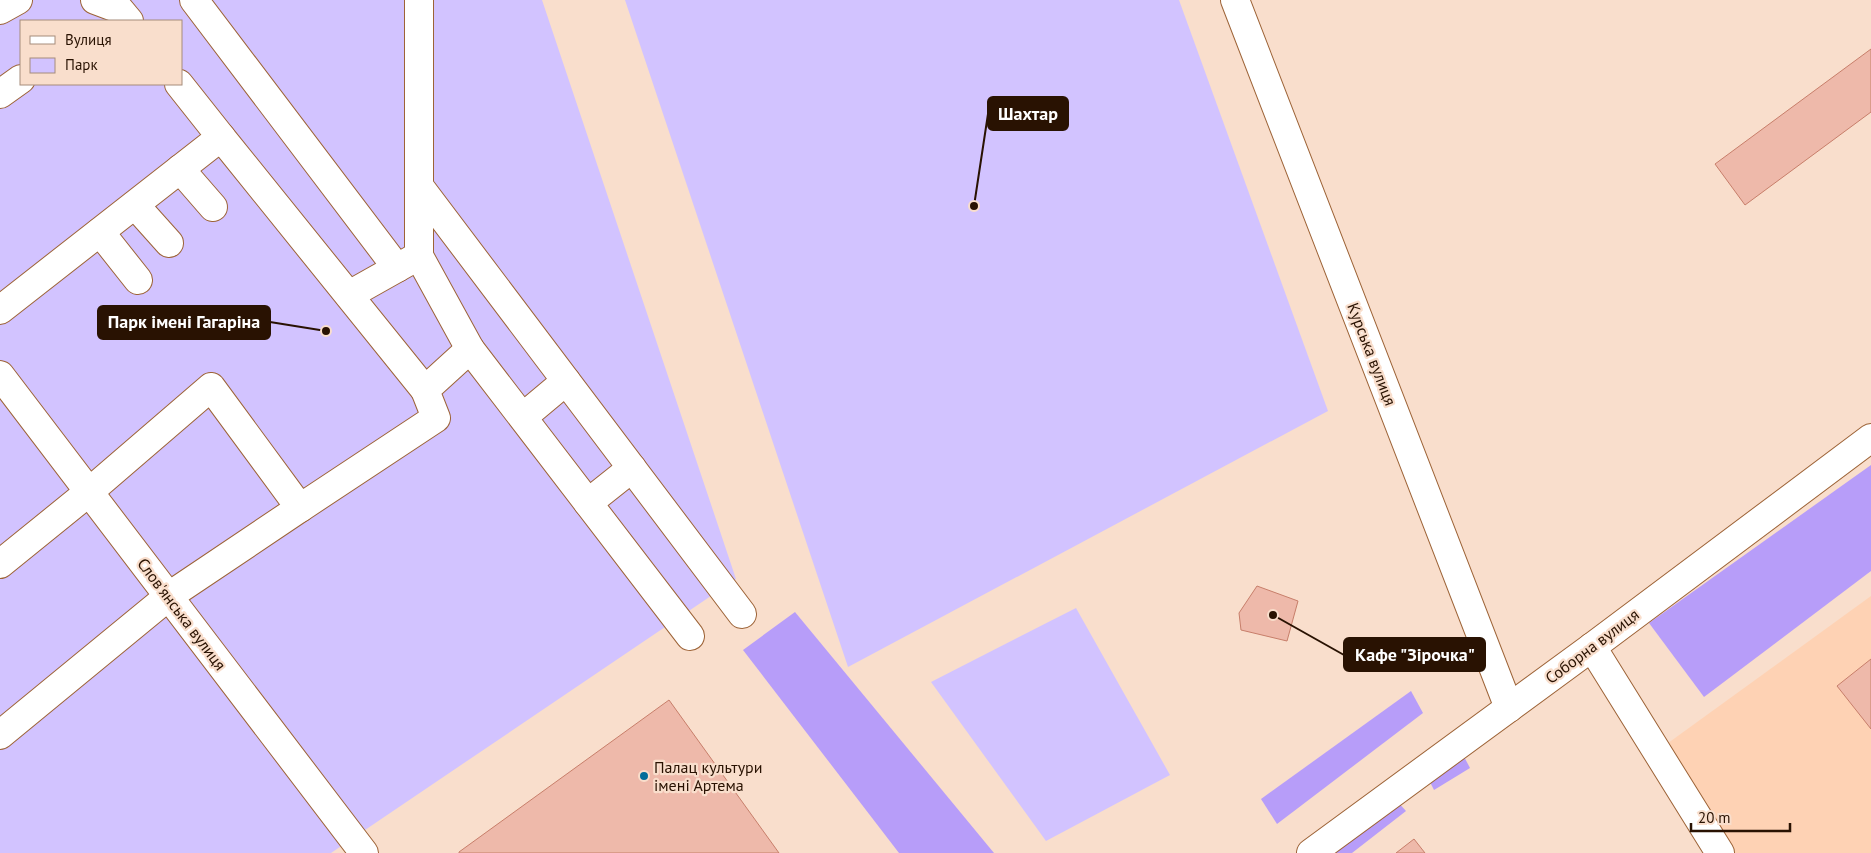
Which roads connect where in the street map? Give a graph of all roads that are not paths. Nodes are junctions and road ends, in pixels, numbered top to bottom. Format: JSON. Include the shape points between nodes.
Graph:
{"nodes":[{"id":1,"x":18,"y":0,"type":"edge"},
{"id":2,"x":194,"y":0,"type":"edge"},
{"id":3,"x":419,"y":0,"type":"edge"},
{"id":4,"x":1235,"y":0,"type":"edge"},
{"id":5,"x":0,"y":10,"type":"edge"},
{"id":6,"x":20,"y":80,"type":"edge"},
{"id":7,"x":179,"y":85,"type":"edge"},
{"id":8,"x":0,"y":94,"type":"edge"},
{"id":9,"x":221,"y":137,"type":"junction"},
{"id":10,"x":180,"y":169,"type":"junction"},
{"id":11,"x":419,"y":186,"type":"junction"},
{"id":12,"x":135,"y":205,"type":"junction"},
{"id":13,"x":213,"y":207,"type":"dead end"},
{"id":14,"x":100,"y":232,"type":"junction"},
{"id":15,"x":169,"y":243,"type":"dead end"},
{"id":16,"x":408,"y":262,"type":"junction"},
{"id":17,"x":138,"y":280,"type":"dead end"},
{"id":18,"x":349,"y":295,"type":"junction"},
{"id":19,"x":0,"y":310,"type":"edge"},
{"id":20,"x":470,"y":349,"type":"junction"},
{"id":21,"x":0,"y":375,"type":"edge"},
{"id":22,"x":566,"y":381,"type":"junction"},
{"id":23,"x":425,"y":390,"type":"junction"},
{"id":24,"x":523,"y":417,"type":"junction"},
{"id":25,"x":1871,"y":438,"type":"edge"},
{"id":26,"x":632,"y":468,"type":"junction"},
{"id":27,"x":89,"y":492,"type":"junction"},
{"id":28,"x":588,"y":503,"type":"junction"},
{"id":29,"x":300,"y":508,"type":"junction"},
{"id":30,"x":0,"y":564,"type":"edge"},
{"id":31,"x":169,"y":596,"type":"junction"},
{"id":32,"x":742,"y":614,"type":"dead end"},
{"id":33,"x":690,"y":636,"type":"dead end"},
{"id":34,"x":1592,"y":647,"type":"junction"},
{"id":35,"x":1509,"y":708,"type":"junction"},
{"id":36,"x":0,"y":735,"type":"edge"},
{"id":37,"x":364,"y":853,"type":"edge"},
{"id":38,"x":1311,"y":853,"type":"edge"},
{"id":39,"x":1720,"y":853,"type":"edge"}],
"edges":[{"from":1,"to":5,"type":"street"},
{"from":2,"to":16,"type":"street"},
{"from":3,"to":11,"type":"street"},
{"from":4,"to":35,"type":"street","name":"Курська вулиця"},
{"from":6,"to":8,"type":"street"},
{"from":7,"to":9,"type":"street"},
{"from":9,"to":10,"type":"street"},
{"from":9,"to":18,"type":"street"},
{"from":10,"to":12,"type":"street"},
{"from":10,"to":13,"type":"street"},
{"from":11,"to":16,"type":"street"},
{"from":11,"to":22,"type":"street"},
{"from":12,"to":14,"type":"street"},
{"from":12,"to":15,"type":"street"},
{"from":14,"to":17,"type":"street"},
{"from":14,"to":19,"type":"street"},
{"from":16,"to":18,"type":"street"},
{"from":16,"to":20,"type":"street"},
{"from":18,"to":23,"type":"street"},
{"from":20,"to":23,"type":"street"},
{"from":20,"to":24,"type":"street"},
{"from":21,"to":27,"type":"street","name":"Слов'янська вулиця"},
{"from":22,"to":24,"type":"street"},
{"from":22,"to":26,"type":"street"},
{"from":23,"to":29,"type":"street","via":[[436,418]]},
{"from":24,"to":28,"type":"street"},
{"from":25,"to":34,"type":"street","name":"Соборна вулиця"},
{"from":26,"to":28,"type":"street"},
{"from":26,"to":32,"type":"street"},
{"from":27,"to":29,"type":"street","via":[[211,387]]},
{"from":27,"to":30,"type":"street"},
{"from":27,"to":31,"type":"street","name":"Слов'янська вулиця"},
{"from":28,"to":33,"type":"street"},
{"from":29,"to":31,"type":"street"},
{"from":31,"to":36,"type":"street"},
{"from":31,"to":37,"type":"street","name":"Слов'янська вулиця"},
{"from":34,"to":35,"type":"street","name":"Соборна вулиця"},
{"from":34,"to":39,"type":"street"},
{"from":35,"to":38,"type":"street","name":"Соборна вулиця"}]}
